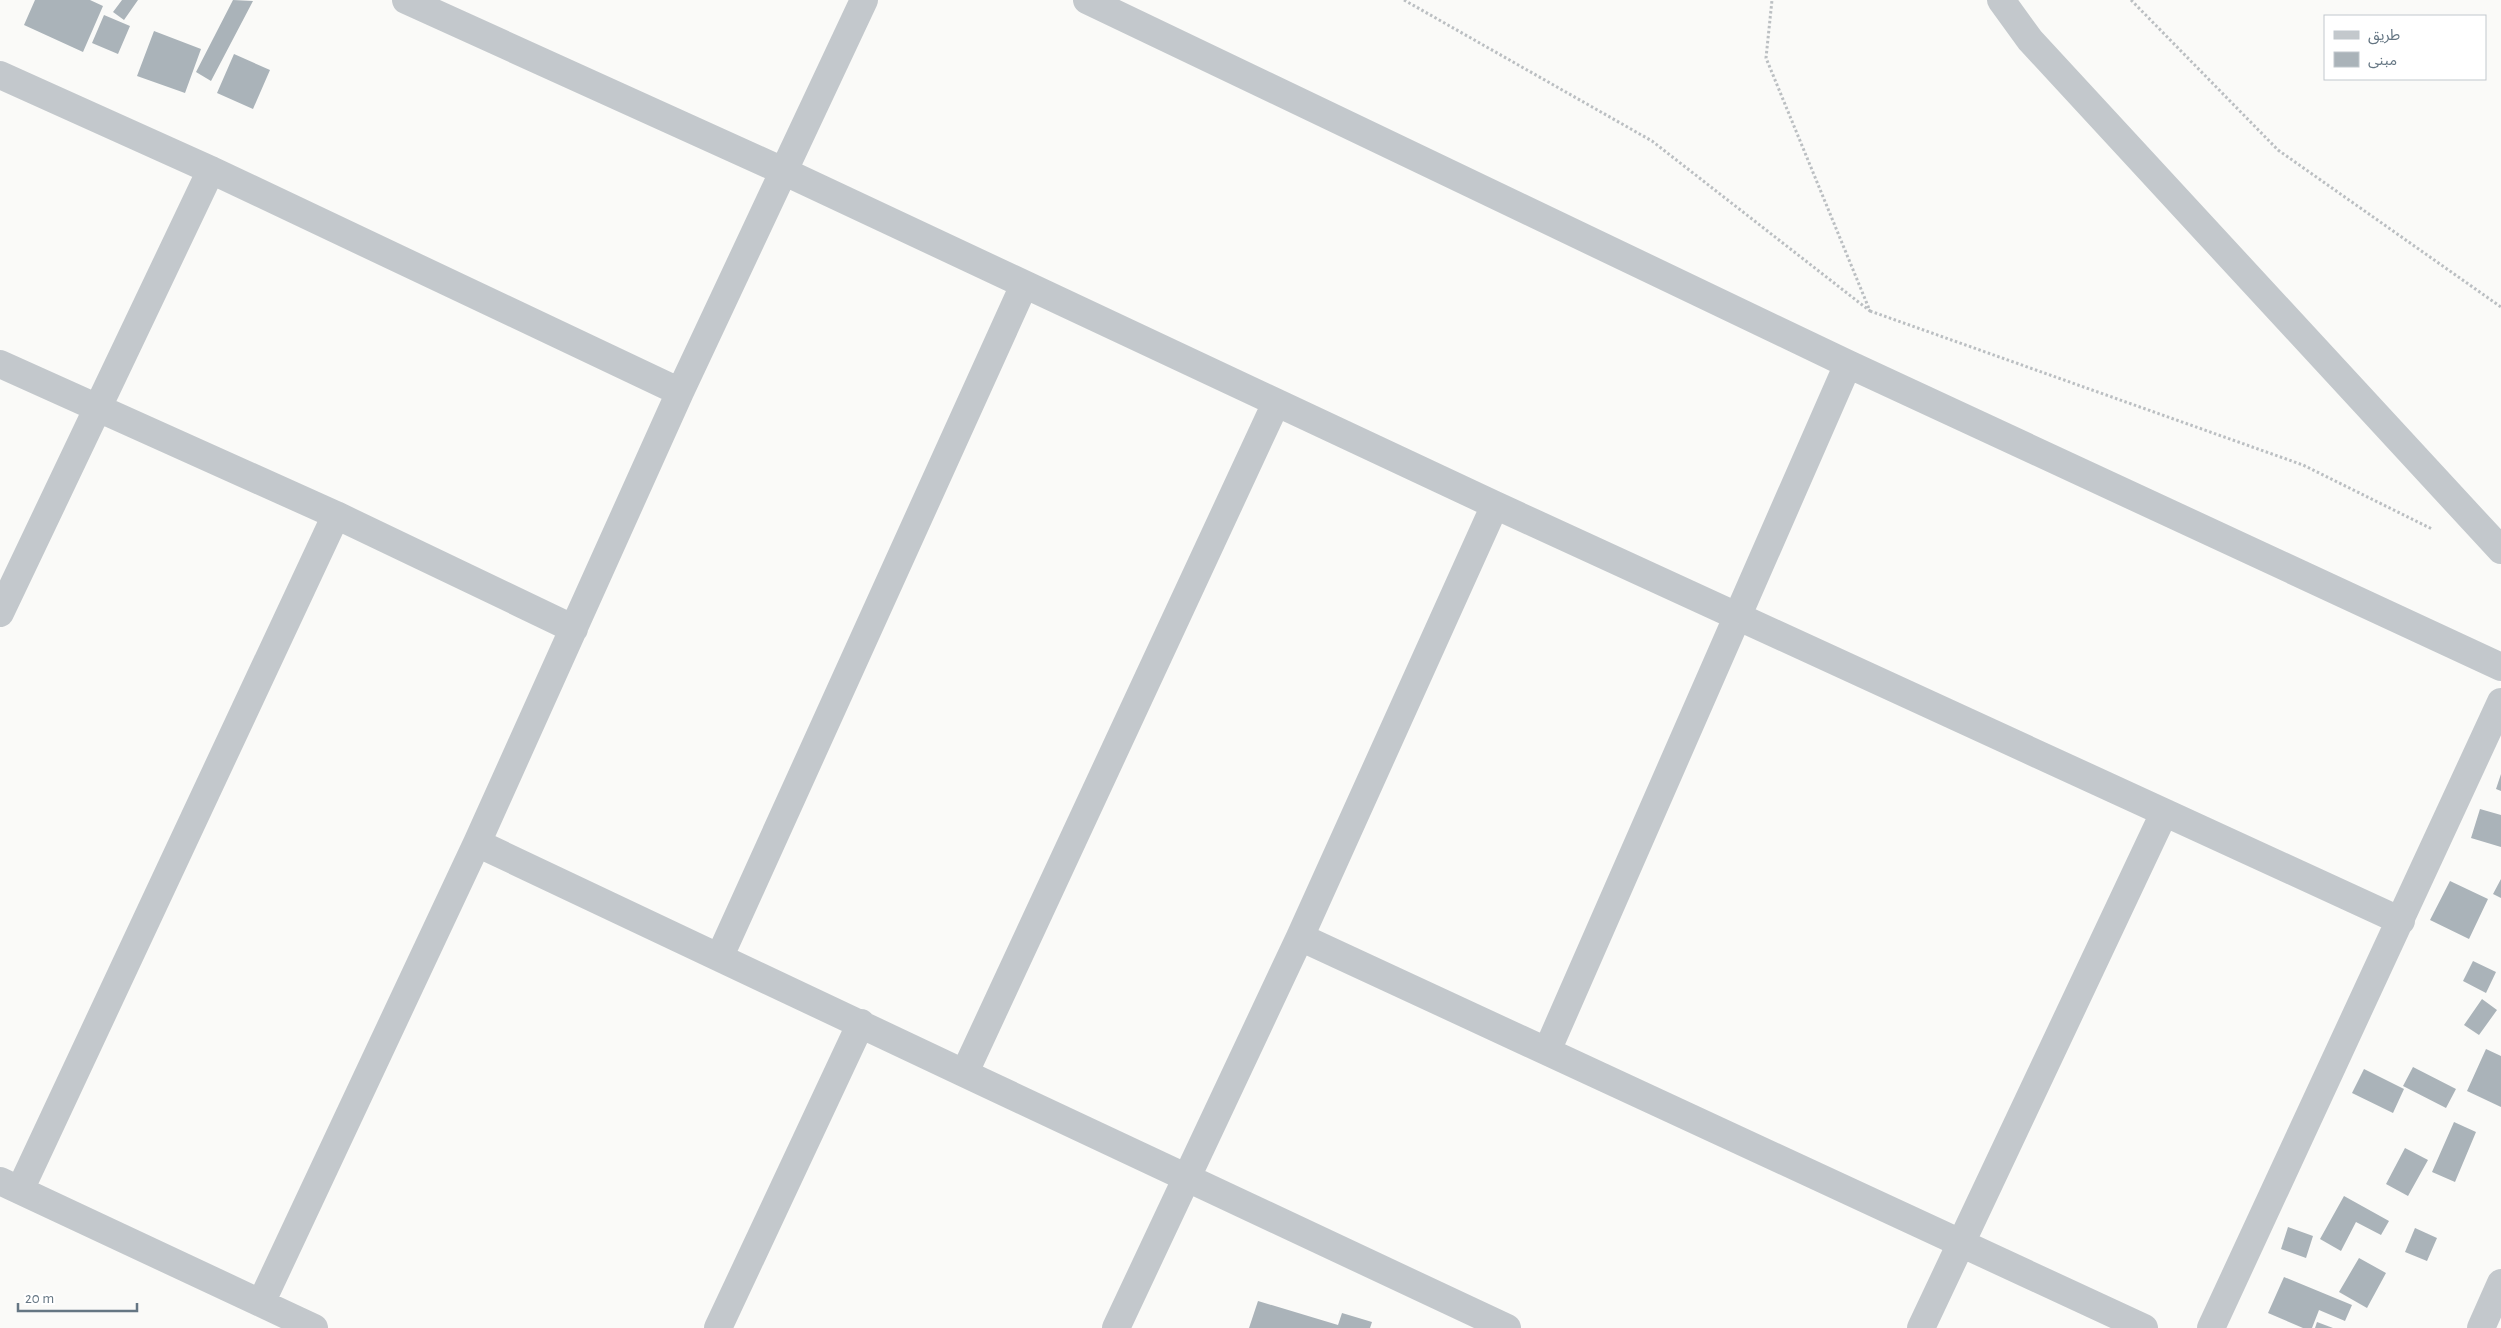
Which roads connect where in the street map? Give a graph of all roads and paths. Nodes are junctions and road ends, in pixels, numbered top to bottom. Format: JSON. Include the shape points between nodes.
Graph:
{"nodes":[{"id":1,"x":406,"y":0,"type":"edge"},
{"id":2,"x":864,"y":0,"type":"edge"},
{"id":3,"x":1087,"y":0,"type":"edge"},
{"id":4,"x":1404,"y":0,"type":"edge"},
{"id":5,"x":1772,"y":0,"type":"edge"},
{"id":6,"x":2001,"y":0,"type":"edge"},
{"id":7,"x":2131,"y":0,"type":"edge"},
{"id":8,"x":0,"y":75,"type":"edge"},
{"id":9,"x":211,"y":170,"type":"junction"},
{"id":10,"x":783,"y":171,"type":"junction"},
{"id":11,"x":1024,"y":285,"type":"junction"},
{"id":12,"x":2501,"y":307,"type":"edge"},
{"id":13,"x":1870,"y":311,"type":"junction"},
{"id":14,"x":0,"y":364,"type":"edge"},
{"id":15,"x":1848,"y":364,"type":"junction"},
{"id":16,"x":680,"y":392,"type":"junction"},
{"id":17,"x":1276,"y":403,"type":"junction"},
{"id":18,"x":100,"y":407,"type":"junction"},
{"id":19,"x":1495,"y":505,"type":"junction"},
{"id":20,"x":336,"y":515,"type":"junction"},
{"id":21,"x":2441,"y":534,"type":"dead end"},
{"id":22,"x":2501,"y":550,"type":"edge"},
{"id":23,"x":0,"y":613,"type":"edge"},
{"id":24,"x":1737,"y":616,"type":"junction"},
{"id":25,"x":574,"y":629,"type":"junction"},
{"id":26,"x":2501,"y":667,"type":"edge"},
{"id":27,"x":2501,"y":702,"type":"edge"},
{"id":28,"x":2164,"y":813,"type":"junction"},
{"id":29,"x":477,"y":843,"type":"junction"},
{"id":30,"x":2401,"y":921,"type":"junction"},
{"id":31,"x":1300,"y":937,"type":"junction"},
{"id":32,"x":720,"y":956,"type":"junction"},
{"id":33,"x":861,"y":1023,"type":"junction"},
{"id":34,"x":1547,"y":1051,"type":"junction"},
{"id":35,"x":965,"y":1072,"type":"junction"},
{"id":36,"x":1187,"y":1180,"type":"junction"},
{"id":37,"x":10,"y":1185,"type":"edge"},
{"id":38,"x":1960,"y":1243,"type":"junction"},
{"id":39,"x":2501,"y":1284,"type":"edge"},
{"id":40,"x":261,"y":1303,"type":"junction"},
{"id":41,"x":314,"y":1328,"type":"edge"},
{"id":42,"x":718,"y":1328,"type":"edge"},
{"id":43,"x":1116,"y":1328,"type":"edge"},
{"id":44,"x":1507,"y":1328,"type":"edge"},
{"id":45,"x":1921,"y":1328,"type":"edge"},
{"id":46,"x":2144,"y":1328,"type":"edge"},
{"id":47,"x":2210,"y":1328,"type":"edge"},
{"id":48,"x":2481,"y":1328,"type":"edge"}],
"edges":[{"from":1,"to":10,"type":"street"},
{"from":2,"to":10,"type":"street"},
{"from":3,"to":15,"type":"street"},
{"from":4,"to":13,"type":"path","via":[[1652,140]]},
{"from":5,"to":13,"type":"path","via":[[1766,58]]},
{"from":6,"to":22,"type":"street","via":[[2030,40]]},
{"from":7,"to":12,"type":"path","via":[[2278,150]]},
{"from":8,"to":9,"type":"street"},
{"from":9,"to":16,"type":"street"},
{"from":9,"to":18,"type":"street"},
{"from":10,"to":11,"type":"street"},
{"from":10,"to":16,"type":"street"},
{"from":11,"to":17,"type":"street"},
{"from":11,"to":32,"type":"street"},
{"from":13,"to":21,"type":"path","via":[[2303,465]]},
{"from":14,"to":18,"type":"street"},
{"from":15,"to":24,"type":"street"},
{"from":15,"to":26,"type":"street"},
{"from":16,"to":25,"type":"street"},
{"from":17,"to":19,"type":"street"},
{"from":17,"to":35,"type":"street"},
{"from":18,"to":20,"type":"street"},
{"from":18,"to":23,"type":"street"},
{"from":19,"to":24,"type":"street"},
{"from":19,"to":31,"type":"street"},
{"from":20,"to":25,"type":"street"},
{"from":20,"to":37,"type":"street"},
{"from":24,"to":28,"type":"street"},
{"from":24,"to":34,"type":"street"},
{"from":25,"to":29,"type":"street"},
{"from":27,"to":30,"type":"street"},
{"from":28,"to":30,"type":"street"},
{"from":28,"to":38,"type":"street"},
{"from":29,"to":32,"type":"street"},
{"from":29,"to":40,"type":"street"},
{"from":30,"to":47,"type":"street"},
{"from":31,"to":34,"type":"street"},
{"from":31,"to":36,"type":"street"},
{"from":32,"to":33,"type":"street"},
{"from":33,"to":35,"type":"street"},
{"from":33,"to":42,"type":"street"},
{"from":34,"to":38,"type":"street"},
{"from":35,"to":36,"type":"street"},
{"from":36,"to":43,"type":"street"},
{"from":36,"to":44,"type":"street"},
{"from":37,"to":40,"type":"street"},
{"from":38,"to":45,"type":"street"},
{"from":38,"to":46,"type":"street"},
{"from":39,"to":48,"type":"street"},
{"from":40,"to":41,"type":"street"}]}
